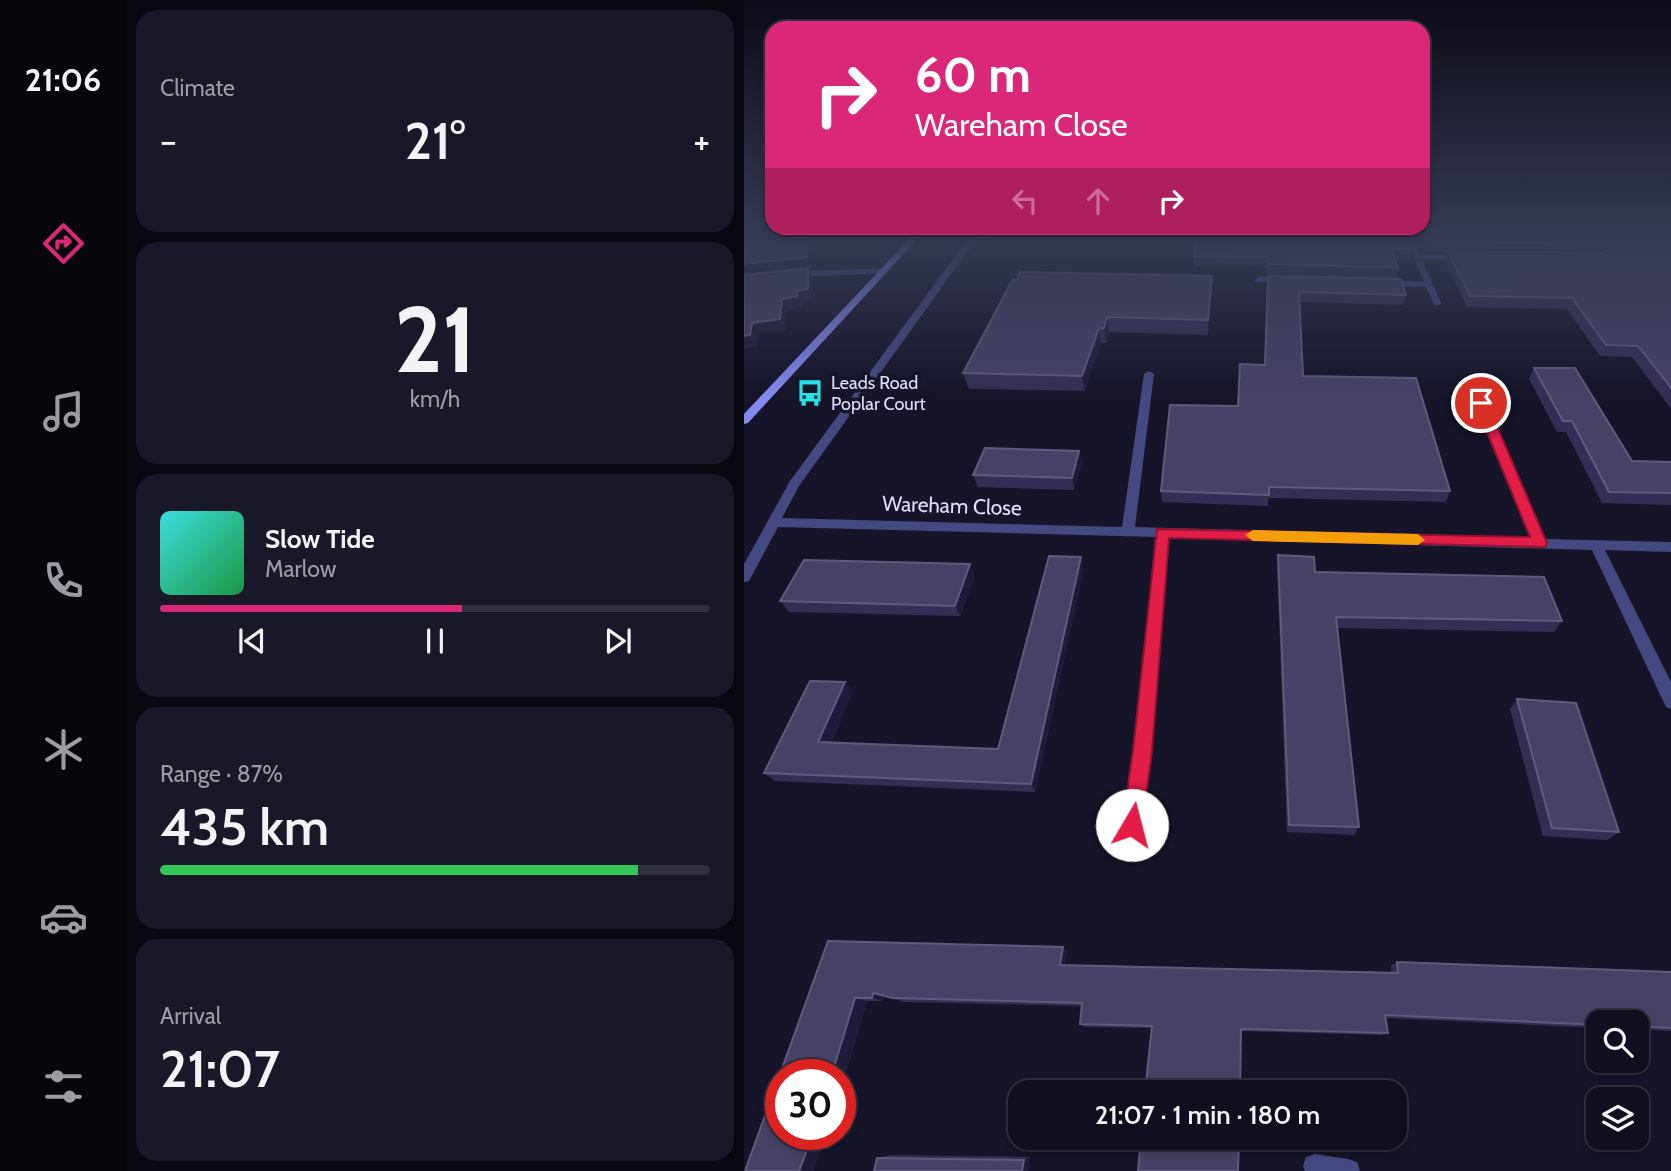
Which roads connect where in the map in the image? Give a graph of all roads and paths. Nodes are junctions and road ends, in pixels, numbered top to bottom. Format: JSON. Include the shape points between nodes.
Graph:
{"nodes":[{"id":1,"x":866,"y":289,"type":"edge"},
{"id":2,"x":935,"y":289,"type":"edge"},
{"id":3,"x":1432,"y":289,"type":"edge"},
{"id":4,"x":1438,"y":303,"type":"dead end"},
{"id":5,"x":1149,"y":374,"type":"dead end"},
{"id":6,"x":1481,"y":403,"type":"dead end"},
{"id":7,"x":744,"y":421,"type":"edge"},
{"id":8,"x":775,"y":522,"type":"junction"},
{"id":9,"x":1128,"y":531,"type":"junction"},
{"id":10,"x":1162,"y":533,"type":"junction"},
{"id":11,"x":1540,"y":543,"type":"junction"},
{"id":12,"x":1596,"y":545,"type":"junction"},
{"id":13,"x":1671,"y":547,"type":"edge"},
{"id":14,"x":744,"y":577,"type":"edge"},
{"id":15,"x":1671,"y":702,"type":"edge"},
{"id":16,"x":1132,"y":825,"type":"dead end"},
{"id":17,"x":1315,"y":1166,"type":"dead end"},
{"id":18,"x":1348,"y":1171,"type":"edge"}],
"edges":[{"from":1,"to":7,"type":"main road"},
{"from":2,"to":8,"type":"street","via":[[794,484]]},
{"from":3,"to":4,"type":"street"},
{"from":5,"to":9,"type":"street"},
{"from":6,"to":11,"type":"street"},
{"from":8,"to":9,"type":"street","name":"Wareham Close"},
{"from":8,"to":14,"type":"street"},
{"from":9,"to":10,"type":"street","name":"Wareham Close"},
{"from":10,"to":11,"type":"street","name":"Wareham Close"},
{"from":10,"to":16,"type":"street"},
{"from":11,"to":12,"type":"street","name":"Wareham Close"},
{"from":12,"to":13,"type":"street","name":"Wareham Close"},
{"from":12,"to":15,"type":"street"},
{"from":17,"to":18,"type":"street"}]}
